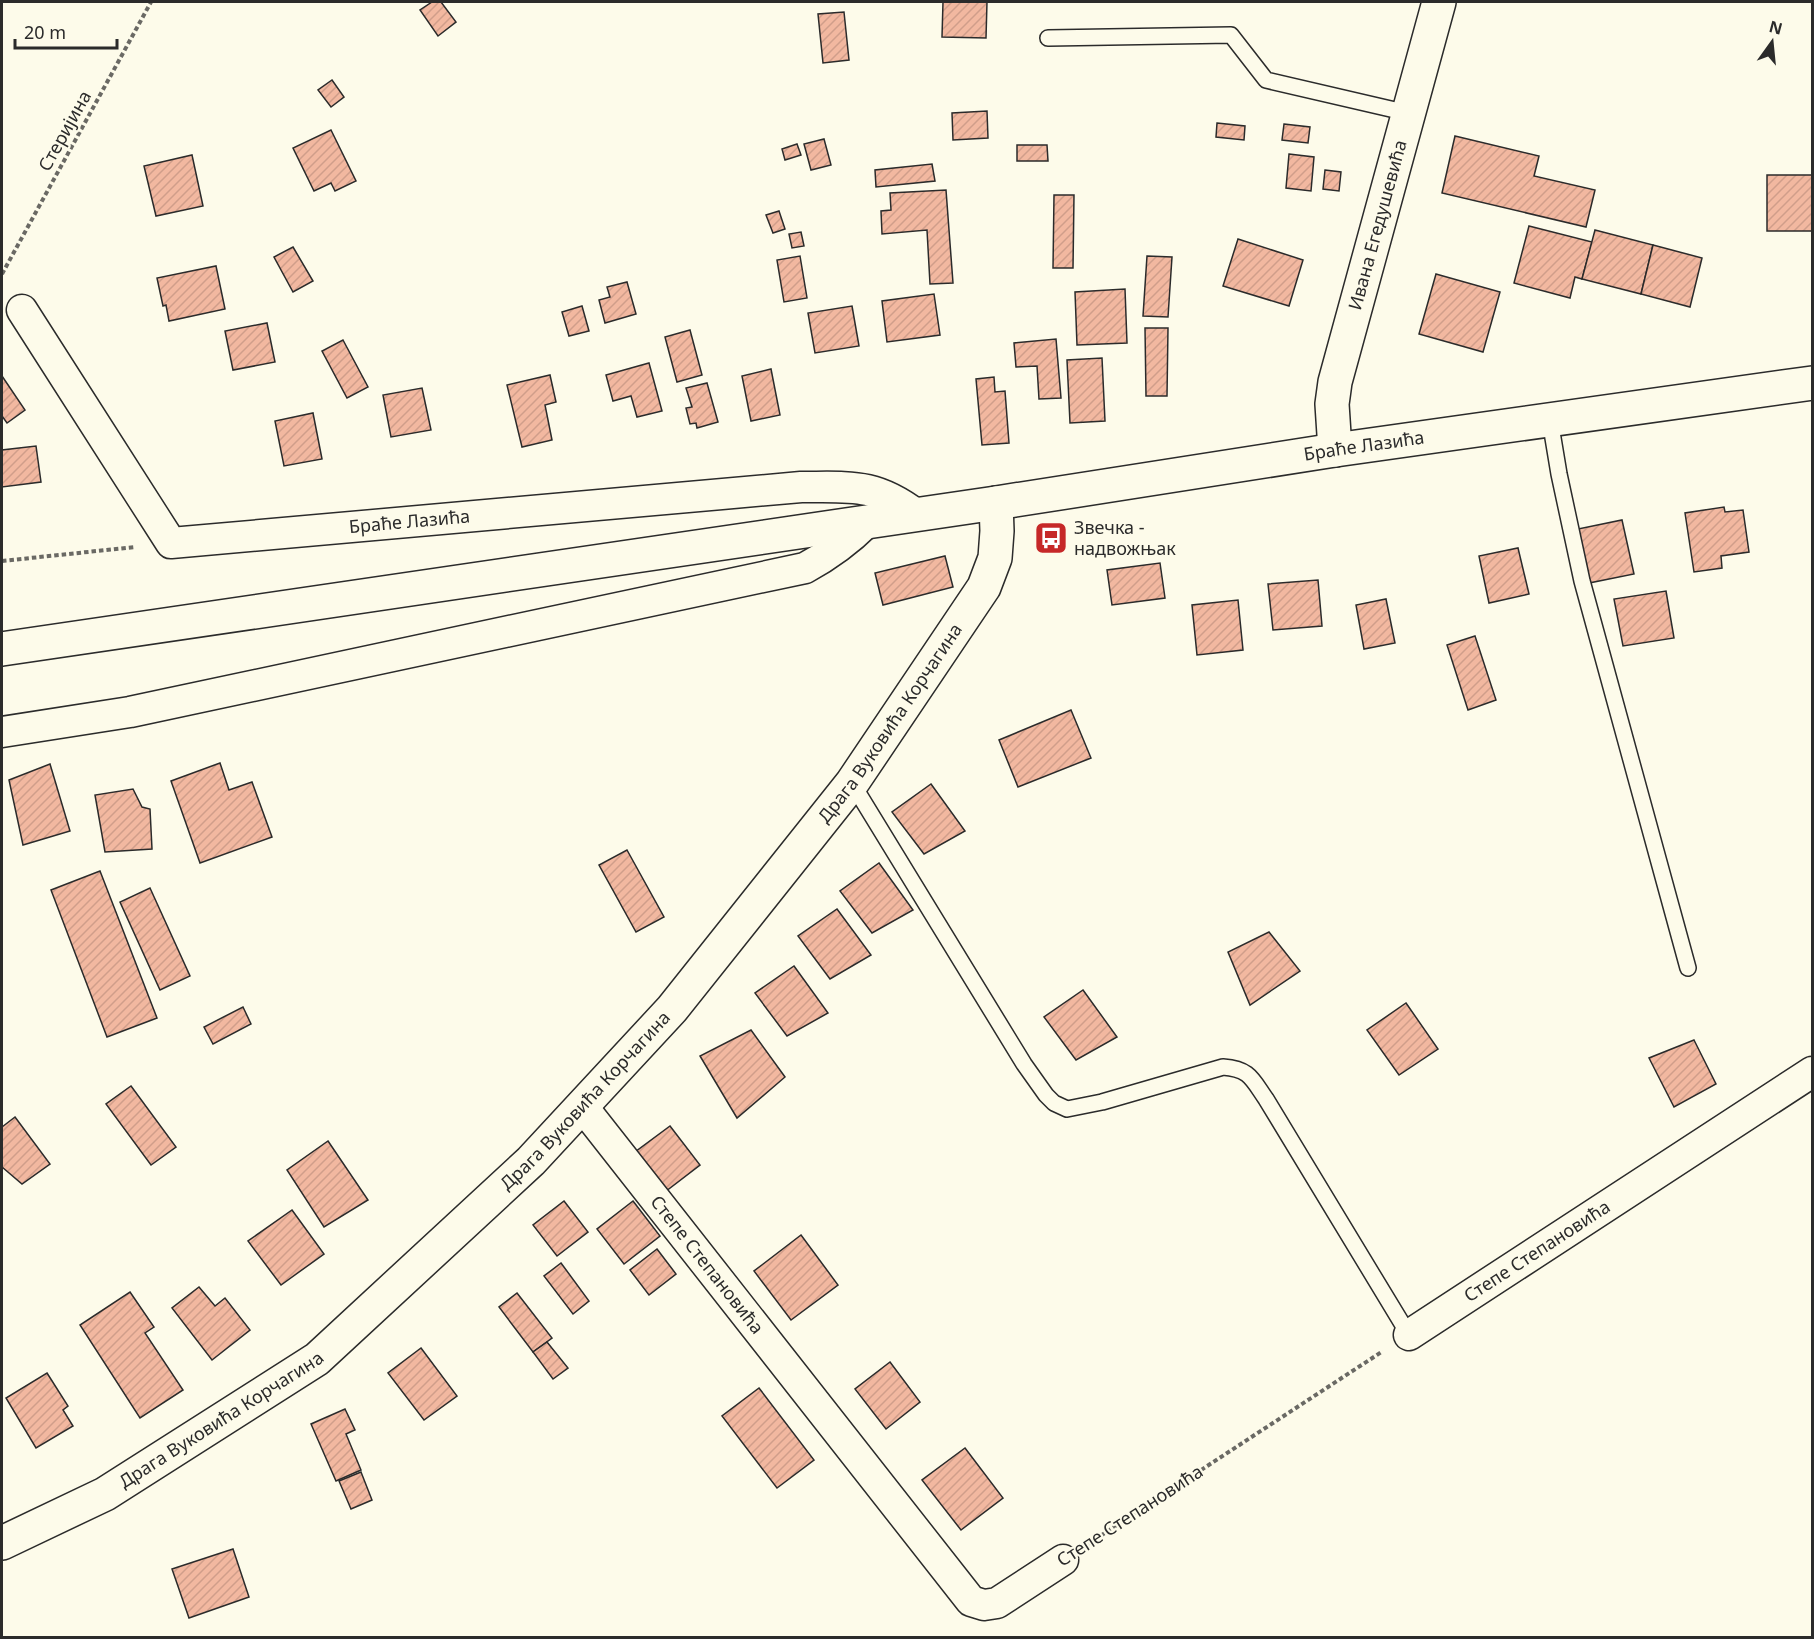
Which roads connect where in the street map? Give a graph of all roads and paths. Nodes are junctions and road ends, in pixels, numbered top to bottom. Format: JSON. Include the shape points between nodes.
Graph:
{"nodes":[{"id":1,"x":151,"y":2,"type":"edge"},
{"id":2,"x":1439,"y":2,"type":"edge"},
{"id":3,"x":1048,"y":38,"type":"dead end"},
{"id":4,"x":1408,"y":113,"type":"junction"},
{"id":5,"x":2,"y":274,"type":"edge"},
{"id":6,"x":22,"y":310,"type":"dead end"},
{"id":7,"x":1812,"y":383,"type":"edge"},
{"id":8,"x":1550,"y":420,"type":"junction"},
{"id":9,"x":1335,"y":450,"type":"junction"},
{"id":10,"x":996,"y":503,"type":"junction"},
{"id":11,"x":917,"y":514,"type":"junction"},
{"id":12,"x":867,"y":522,"type":"junction"},
{"id":13,"x":171,"y":543,"type":"junction"},
{"id":14,"x":2,"y":561,"type":"edge"},
{"id":15,"x":2,"y":649,"type":"edge"},
{"id":16,"x":2,"y":732,"type":"edge"},
{"id":17,"x":852,"y":783,"type":"junction"},
{"id":18,"x":1688,"y":968,"type":"dead end"},
{"id":19,"x":1812,"y":1072,"type":"edge"},
{"id":20,"x":582,"y":1106,"type":"junction"},
{"id":21,"x":1409,"y":1335,"type":"junction"},
{"id":22,"x":2,"y":1544,"type":"edge"},
{"id":23,"x":1063,"y":1560,"type":"joint"}],
"edges":[{"from":1,"to":5,"type":"path","name":"Стеријина"},
{"from":2,"to":4,"type":"main road","name":"Ивана Егедушевића"},
{"from":3,"to":4,"type":"lane","via":[[1231,35],[1266,80]]},
{"from":4,"to":9,"type":"main road","name":"Ивана Егедушевића","via":[[1335,382]]},
{"from":6,"to":13,"type":"street"},
{"from":7,"to":8,"type":"main road","name":"Браће Лазића"},
{"from":8,"to":9,"type":"main road","name":"Браће Лазића"},
{"from":8,"to":18,"type":"lane","via":[[1582,581]]},
{"from":9,"to":10,"type":"main road","name":"Браће Лазића"},
{"from":10,"to":11,"type":"main road","name":"Браће Лазића"},
{"from":10,"to":17,"type":"main road","name":"Драга Вуковића Корчагина","via":[[995,558],[984,587]]},
{"from":11,"to":12,"type":"main road","name":"Браће Лазића"},
{"from":11,"to":13,"type":"street","name":"Браће Лазића","via":[[878,491],[801,487]]},
{"from":12,"to":15,"type":"main road","name":"Браће Лазића"},
{"from":12,"to":16,"type":"street","via":[[840,547],[805,568],[130,712]]},
{"from":13,"to":14,"type":"path"},
{"from":17,"to":20,"type":"main road","name":"Драга Вуковића Корчагина","via":[[672,1009]]},
{"from":17,"to":21,"type":"lane","via":[[1024,1064],[1054,1103],[1067,1109],[1102,1102],[1223,1067],[1248,1074]]},
{"from":19,"to":21,"type":"street","name":"Степе Степановића"},
{"from":20,"to":22,"type":"main road","name":"Драга Вуковића Корчагина","via":[[531,1161],[317,1359],[105,1494]]},
{"from":20,"to":23,"type":"street","name":"Степе Степановића","via":[[971,1601],[997,1603]]},
{"from":21,"to":23,"type":"path","name":"Степе Степановића"}]}
